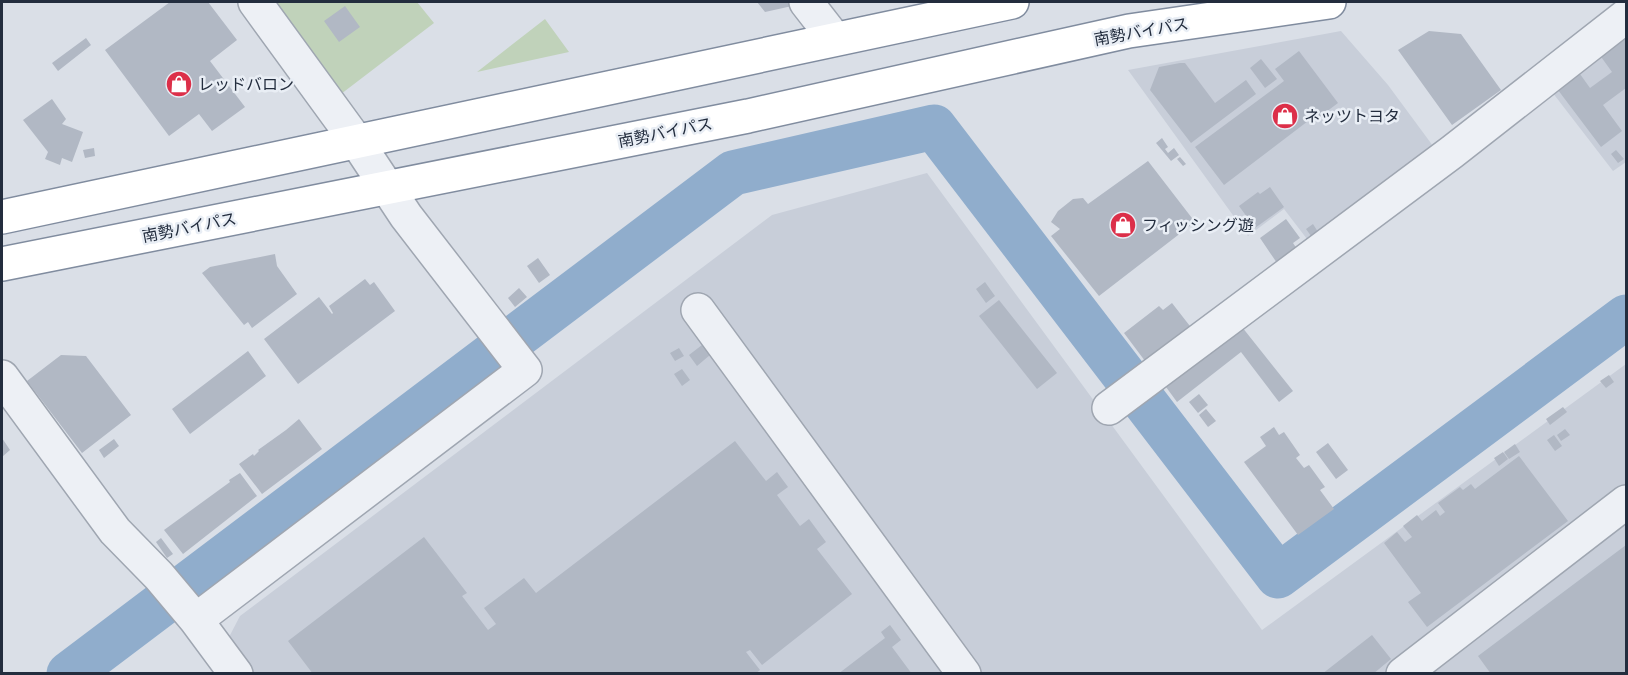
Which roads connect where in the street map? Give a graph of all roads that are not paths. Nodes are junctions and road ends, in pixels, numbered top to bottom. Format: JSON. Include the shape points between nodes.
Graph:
{"nodes":[{"id":1,"x":255,"y":2,"type":"edge"},
{"id":2,"x":806,"y":2,"type":"edge"},
{"id":3,"x":1012,"y":2,"type":"edge"},
{"id":4,"x":1329,"y":2,"type":"edge"},
{"id":5,"x":1626,"y":16,"type":"edge"},
{"id":6,"x":834,"y":38,"type":"junction"},
{"id":7,"x":357,"y":142,"type":"junction"},
{"id":8,"x":387,"y":188,"type":"junction"},
{"id":9,"x":2,"y":217,"type":"edge"},
{"id":10,"x":2,"y":264,"type":"edge"},
{"id":11,"x":698,"y":310,"type":"dead end"},
{"id":12,"x":2,"y":377,"type":"edge"},
{"id":13,"x":1109,"y":408,"type":"dead end"},
{"id":14,"x":1626,"y":502,"type":"edge"},
{"id":15,"x":196,"y":620,"type":"junction"},
{"id":16,"x":1424,"y":668,"type":"edge"},
{"id":17,"x":236,"y":674,"type":"edge"},
{"id":18,"x":964,"y":674,"type":"edge"}],
"edges":[{"from":1,"to":7,"type":"street"},
{"from":2,"to":6,"type":"street"},
{"from":3,"to":6,"type":"highway"},
{"from":4,"to":8,"type":"highway","name":"南勢バイパス","via":[[1129,32],[748,116]]},
{"from":5,"to":13,"type":"street"},
{"from":6,"to":7,"type":"highway"},
{"from":7,"to":8,"type":"street"},
{"from":7,"to":9,"type":"highway"},
{"from":8,"to":10,"type":"highway","name":"南勢バイパス"},
{"from":8,"to":15,"type":"street","via":[[525,370]]},
{"from":11,"to":18,"type":"street"},
{"from":12,"to":15,"type":"street","via":[[116,531]]},
{"from":14,"to":16,"type":"street"},
{"from":15,"to":17,"type":"street"}]}
